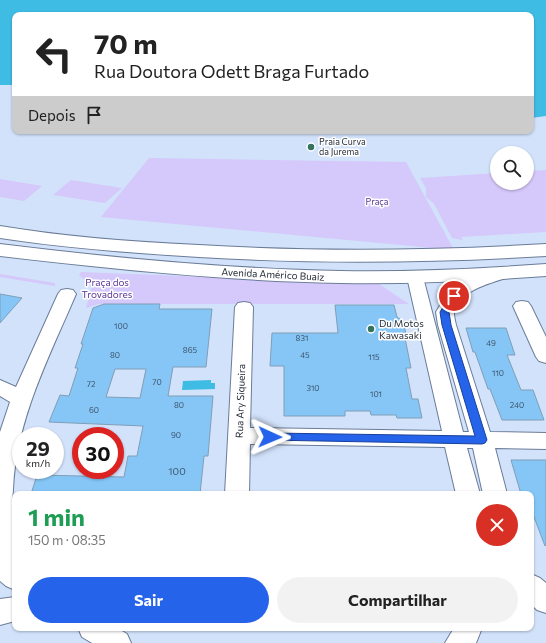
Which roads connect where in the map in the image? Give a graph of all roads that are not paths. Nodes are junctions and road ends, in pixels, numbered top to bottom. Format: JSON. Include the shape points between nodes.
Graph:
{"nodes":[{"id":1,"x":0,"y":232,"type":"edge"},
{"id":2,"x":0,"y":250,"type":"edge"},
{"id":3,"x":546,"y":250,"type":"edge"},
{"id":4,"x":509,"y":253,"type":"junction"},
{"id":5,"x":546,"y":270,"type":"edge"},
{"id":6,"x":500,"y":274,"type":"junction"},
{"id":7,"x":415,"y":277,"type":"junction"},
{"id":8,"x":67,"y":294,"type":"dead end"},
{"id":9,"x":522,"y":306,"type":"dead end"},
{"id":10,"x":244,"y":307,"type":"dead end"},
{"id":11,"x":546,"y":357,"type":"edge"},
{"id":12,"x":0,"y":387,"type":"edge"},
{"id":13,"x":21,"y":399,"type":"junction"},
{"id":14,"x":239,"y":436,"type":"junction"},
{"id":15,"x":455,"y":440,"type":"junction"},
{"id":16,"x":482,"y":440,"type":"junction"},
{"id":17,"x":546,"y":441,"type":"edge"},
{"id":18,"x":5,"y":442,"type":"edge"},
{"id":19,"x":0,"y":488,"type":"edge"},
{"id":20,"x":237,"y":491,"type":"edge"},
{"id":21,"x":467,"y":491,"type":"edge"},
{"id":22,"x":494,"y":491,"type":"edge"},
{"id":23,"x":6,"y":570,"type":"edge"},
{"id":24,"x":534,"y":589,"type":"edge"},
{"id":25,"x":546,"y":601,"type":"edge"},
{"id":26,"x":12,"y":610,"type":"edge"},
{"id":27,"x":0,"y":612,"type":"edge"},
{"id":28,"x":97,"y":631,"type":"edge"},
{"id":29,"x":466,"y":631,"type":"edge"},
{"id":30,"x":117,"y":643,"type":"edge"},
{"id":31,"x":459,"y":643,"type":"edge"}],
"edges":[{"from":1,"to":4,"type":"main road","name":"Avenida Américo Buaiz","via":[[135,248],[249,254],[377,257]]},
{"from":2,"to":7,"type":"main road","name":"Avenida Américo Buaiz","via":[[86,261],[260,274]]},
{"from":3,"to":4,"type":"main road","name":"Avenida Américo Buaiz"},
{"from":4,"to":7,"type":"main road","via":[[421,262],[415,266]]},
{"from":5,"to":6,"type":"main road","name":"Avenida Américo Buaiz"},
{"from":6,"to":7,"type":"main road","name":"Avenida Américo Buaiz"},
{"from":6,"to":16,"type":"street","via":[[468,285],[454,296],[445,312]]},
{"from":7,"to":15,"type":"street","via":[[416,290]]},
{"from":8,"to":13,"type":"street"},
{"from":9,"to":11,"type":"street"},
{"from":10,"to":14,"type":"street","name":"Rua Ary Siqueira"},
{"from":12,"to":13,"type":"street"},
{"from":13,"to":18,"type":"street"},
{"from":14,"to":15,"type":"street"},
{"from":14,"to":20,"type":"street","name":"Rua Ary Siqueira"},
{"from":15,"to":16,"type":"street"},
{"from":15,"to":21,"type":"street"},
{"from":16,"to":17,"type":"street"},
{"from":16,"to":22,"type":"street"},
{"from":18,"to":19,"type":"street"},
{"from":19,"to":23,"type":"street","via":[[0,518]]},
{"from":24,"to":25,"type":"street"},
{"from":26,"to":27,"type":"street"},
{"from":28,"to":30,"type":"street"},
{"from":29,"to":31,"type":"street"}]}
